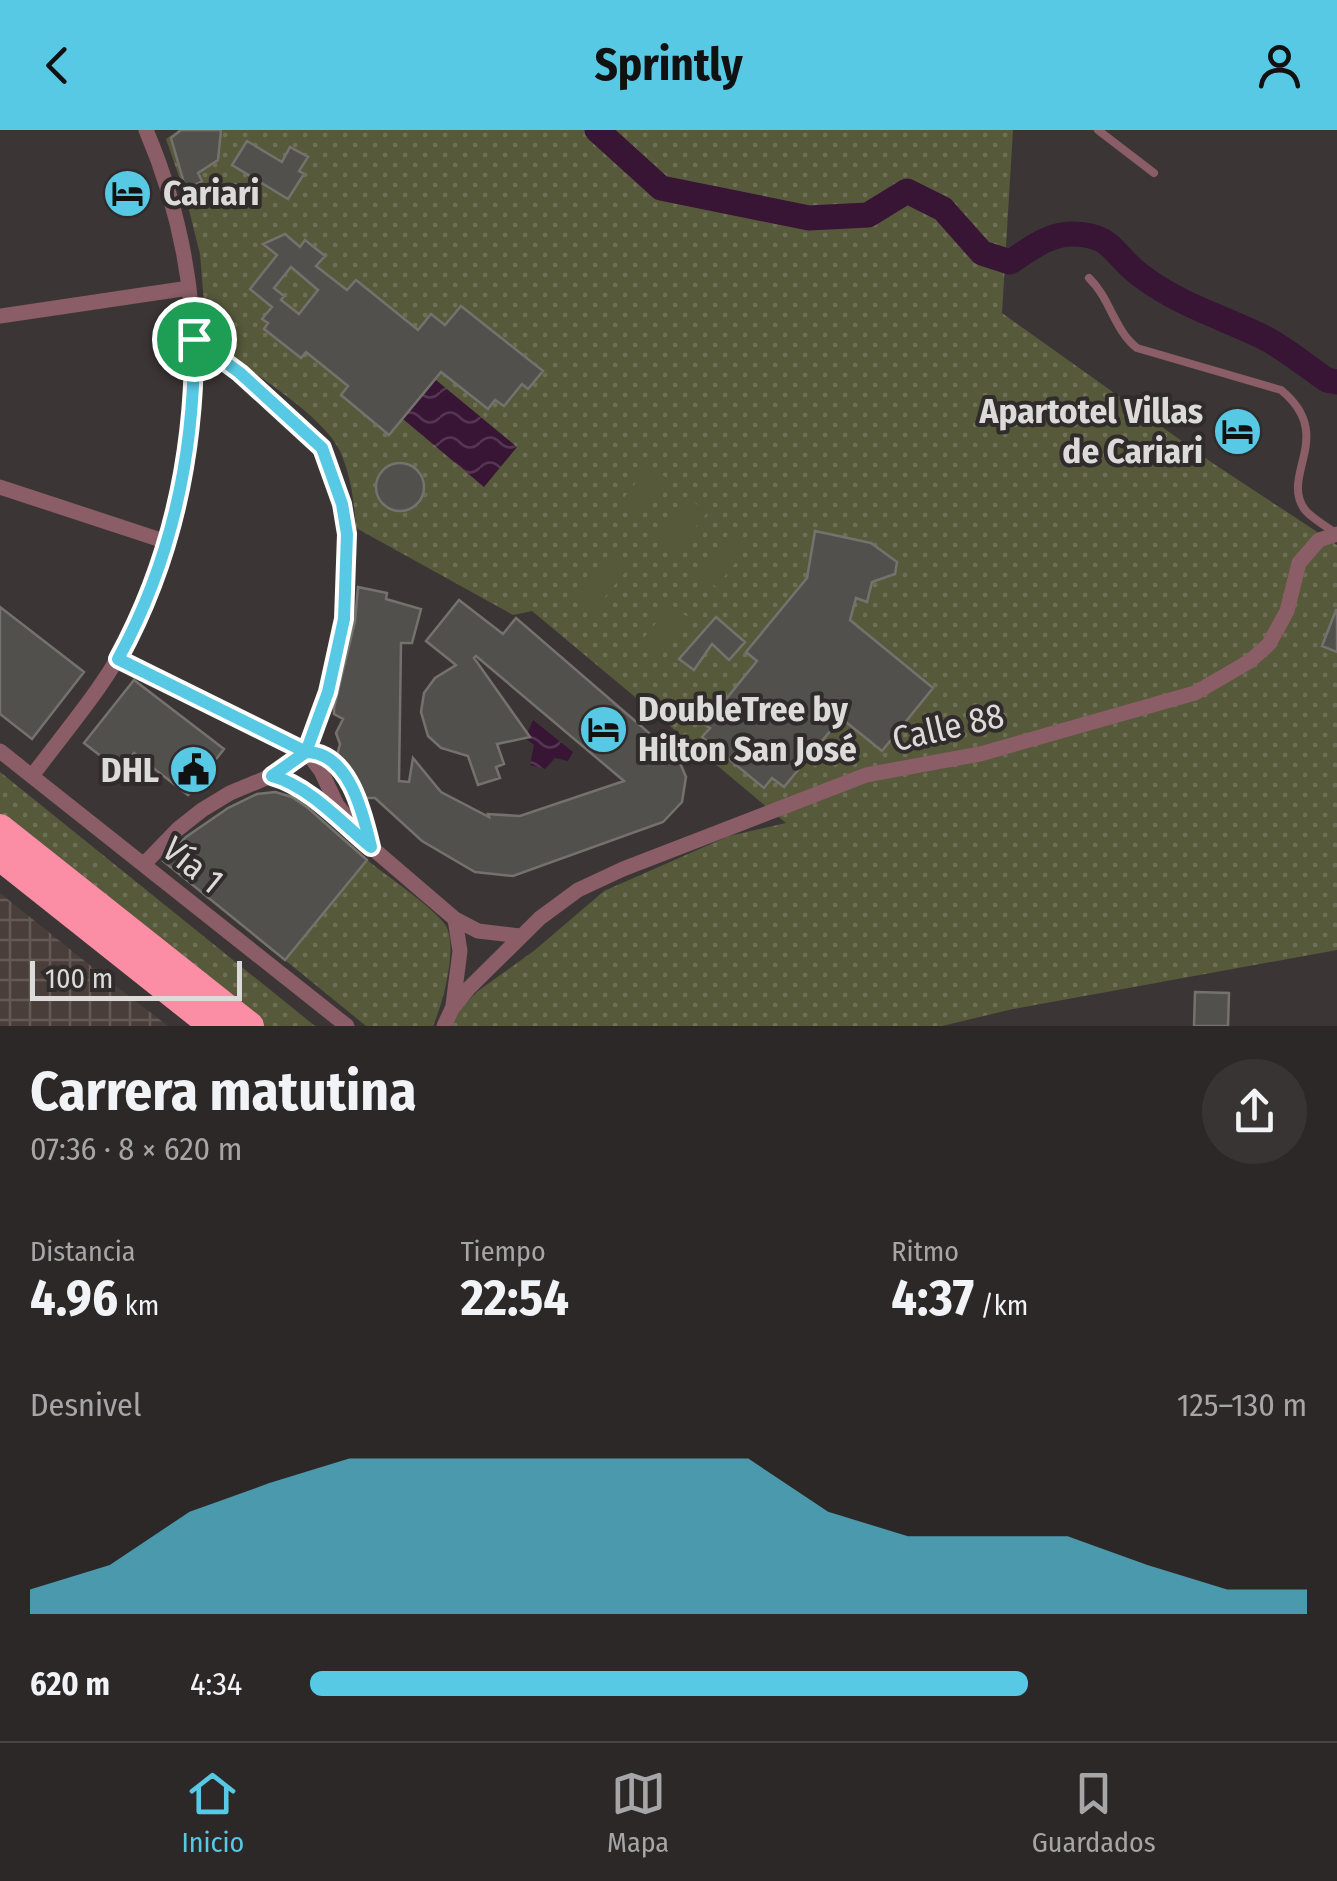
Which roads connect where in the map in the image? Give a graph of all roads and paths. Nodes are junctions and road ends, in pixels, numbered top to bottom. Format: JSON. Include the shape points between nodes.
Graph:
{"nodes":[{"id":1,"x":146,"y":130,"type":"edge"},
{"id":2,"x":1098,"y":130,"type":"edge"},
{"id":3,"x":1154,"y":173,"type":"dead end"},
{"id":4,"x":1089,"y":278,"type":"dead end"},
{"id":5,"x":189,"y":288,"type":"junction"},
{"id":6,"x":0,"y":316,"type":"edge"},
{"id":7,"x":194,"y":339,"type":"junction"},
{"id":8,"x":0,"y":487,"type":"edge"},
{"id":9,"x":1337,"y":534,"type":"edge"},
{"id":10,"x":167,"y":542,"type":"junction"},
{"id":11,"x":118,"y":659,"type":"junction"},
{"id":12,"x":0,"y":750,"type":"edge"},
{"id":13,"x":306,"y":752,"type":"junction"},
{"id":14,"x":32,"y":776,"type":"junction"},
{"id":15,"x":272,"y":776,"type":"junction"},
{"id":16,"x":0,"y":828,"type":"edge"},
{"id":17,"x":371,"y":847,"type":"junction"},
{"id":18,"x":0,"y":858,"type":"edge"},
{"id":19,"x":144,"y":864,"type":"junction"},
{"id":20,"x":455,"y":918,"type":"junction"},
{"id":21,"x":520,"y":936,"type":"junction"},
{"id":22,"x":460,"y":950,"type":"junction"},
{"id":23,"x":492,"y":964,"type":"junction"},
{"id":24,"x":452,"y":1008,"type":"junction"},
{"id":25,"x":213,"y":1026,"type":"edge"},
{"id":26,"x":250,"y":1026,"type":"edge"},
{"id":27,"x":347,"y":1026,"type":"edge"},
{"id":28,"x":444,"y":1026,"type":"edge"}],
"edges":[{"from":1,"to":5,"type":"street"},
{"from":2,"to":3,"type":"lane"},
{"from":4,"to":9,"type":"lane","via":[[1136,348],[1281,390],[1298,402],[1312,439],[1300,500]]},
{"from":5,"to":6,"type":"street"},
{"from":5,"to":7,"type":"street"},
{"from":7,"to":10,"type":"street","via":[[190,444]]},
{"from":7,"to":13,"type":"street","via":[[322,448],[342,504],[344,619]]},
{"from":8,"to":10,"type":"street"},
{"from":9,"to":21,"type":"street","name":"Calle 88","via":[[1320,540],[1299,563],[1288,611],[1269,644],[1195,693],[980,754],[866,776],[623,868],[559,902]]},
{"from":10,"to":11,"type":"street"},
{"from":11,"to":13,"type":"street"},
{"from":11,"to":14,"type":"street"},
{"from":12,"to":14,"type":"street","name":"Vía 1"},
{"from":13,"to":15,"type":"street"},
{"from":13,"to":17,"type":"street","via":[[336,805]]},
{"from":14,"to":19,"type":"street","name":"Vía 1"},
{"from":15,"to":17,"type":"street","via":[[302,790]]},
{"from":15,"to":19,"type":"street","via":[[202,810]]},
{"from":16,"to":26,"type":"highway"},
{"from":17,"to":20,"type":"street"},
{"from":18,"to":25,"type":"highway"},
{"from":19,"to":27,"type":"street","name":"Vía 1"},
{"from":20,"to":21,"type":"street","via":[[478,931]]},
{"from":20,"to":22,"type":"street"},
{"from":21,"to":23,"type":"street","name":"Calle 88"},
{"from":22,"to":23,"type":"street"},
{"from":22,"to":24,"type":"street"},
{"from":23,"to":24,"type":"street","name":"Calle 88"},
{"from":24,"to":28,"type":"street","name":"Calle 88"}]}
